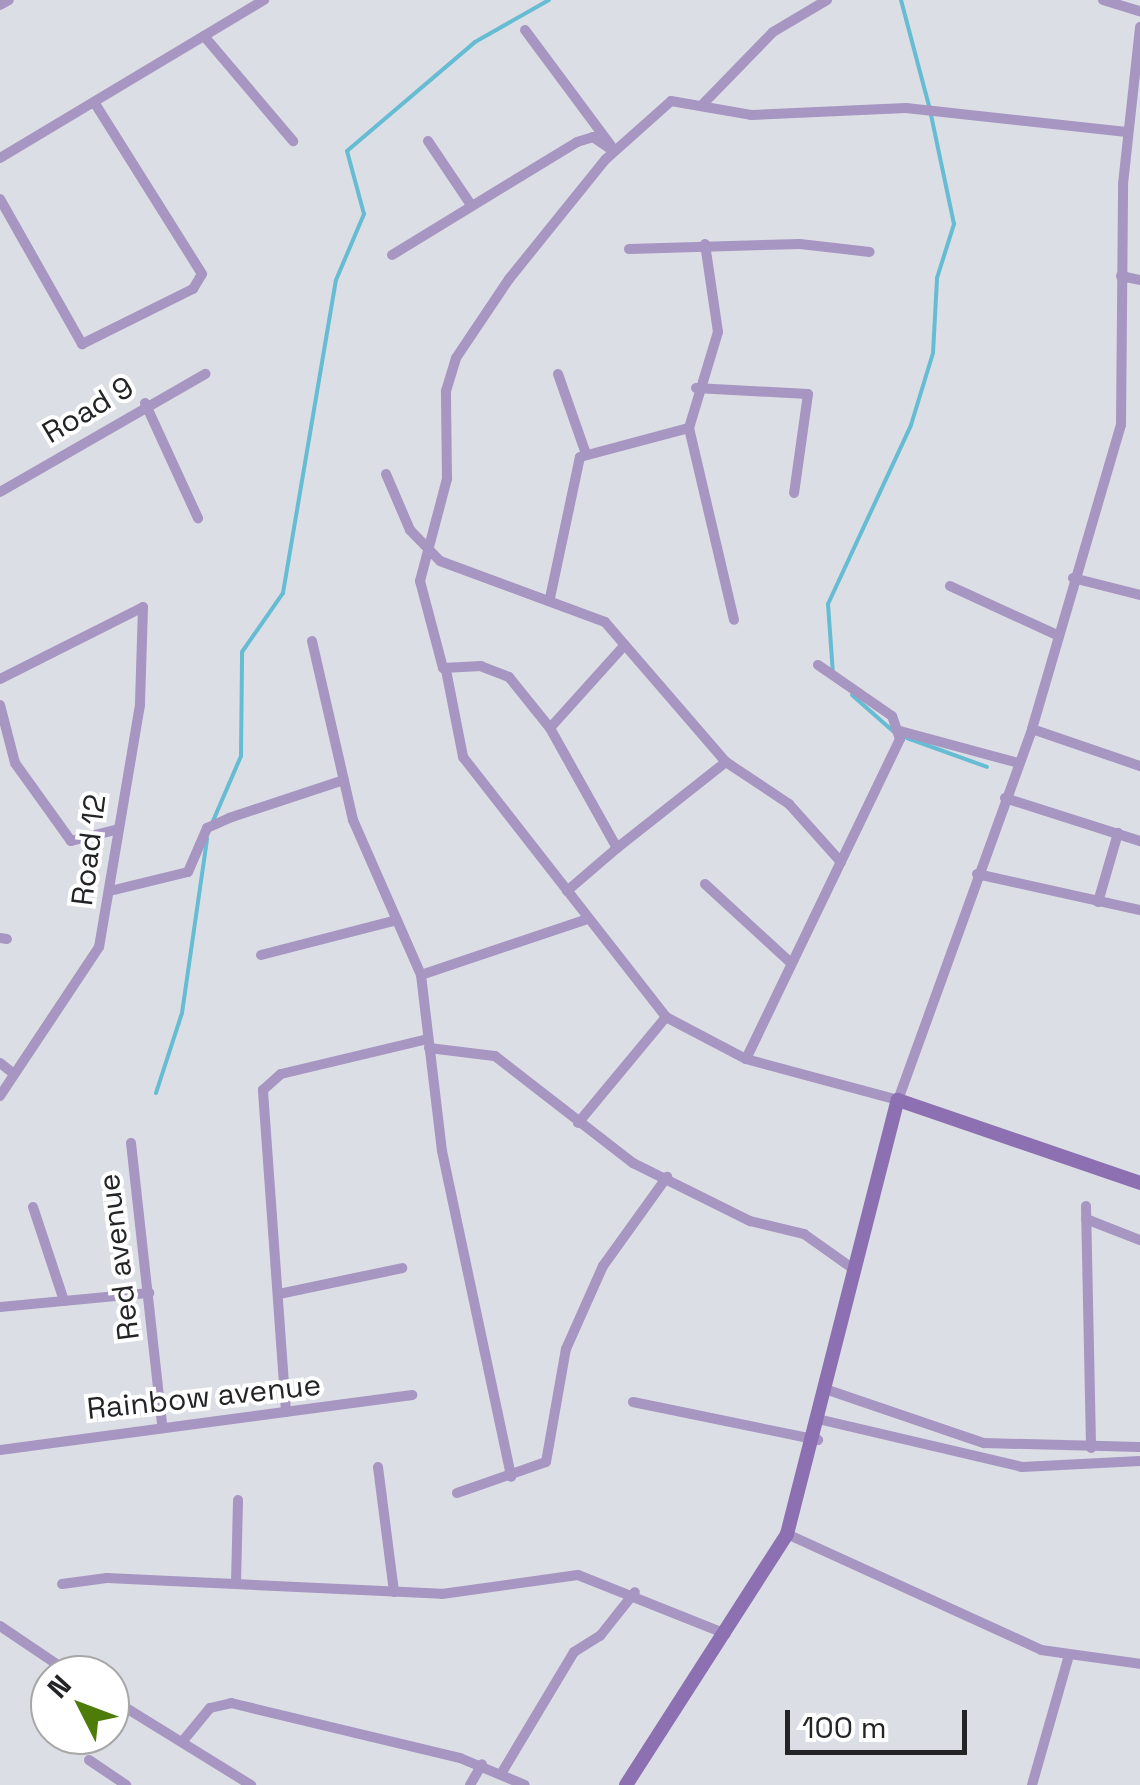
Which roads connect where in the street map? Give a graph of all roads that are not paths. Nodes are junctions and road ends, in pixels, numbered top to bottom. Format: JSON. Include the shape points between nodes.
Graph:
{"nodes":[{"id":1,"x":9,"y":0,"type":"edge"},
{"id":2,"x":264,"y":0,"type":"edge"},
{"id":3,"x":826,"y":0,"type":"edge"},
{"id":4,"x":1103,"y":0,"type":"edge"},
{"id":5,"x":0,"y":5,"type":"edge"},
{"id":6,"x":1140,"y":11,"type":"edge"},
{"id":7,"x":1140,"y":27,"type":"edge"},
{"id":8,"x":525,"y":30,"type":"dead end"},
{"id":9,"x":204,"y":36,"type":"junction"},
{"id":10,"x":94,"y":102,"type":"junction"},
{"id":11,"x":703,"y":104,"type":"junction"},
{"id":12,"x":1134,"y":106,"type":"edge"},
{"id":13,"x":1128,"y":132,"type":"junction"},
{"id":14,"x":428,"y":141,"type":"dead end"},
{"id":15,"x":294,"y":142,"type":"dead end"},
{"id":16,"x":614,"y":151,"type":"junction"},
{"id":17,"x":0,"y":158,"type":"edge"},
{"id":18,"x":0,"y":199,"type":"edge"},
{"id":19,"x":471,"y":205,"type":"junction"},
{"id":20,"x":705,"y":244,"type":"junction"},
{"id":21,"x":629,"y":249,"type":"dead end"},
{"id":22,"x":870,"y":252,"type":"dead end"},
{"id":23,"x":392,"y":255,"type":"dead end"},
{"id":24,"x":1121,"y":276,"type":"junction"},
{"id":25,"x":1140,"y":280,"type":"edge"},
{"id":26,"x":205,"y":374,"type":"dead end"},
{"id":27,"x":558,"y":374,"type":"dead end"},
{"id":28,"x":696,"y":388,"type":"junction"},
{"id":29,"x":1127,"y":397,"type":"junction"},
{"id":30,"x":1140,"y":399,"type":"edge"},
{"id":31,"x":145,"y":402,"type":"junction"},
{"id":32,"x":689,"y":428,"type":"junction"},
{"id":33,"x":585,"y":452,"type":"junction"},
{"id":34,"x":386,"y":474,"type":"dead end"},
{"id":35,"x":0,"y":476,"type":"edge"},
{"id":36,"x":4,"y":490,"type":"edge"},
{"id":37,"x":794,"y":493,"type":"dead end"},
{"id":38,"x":198,"y":518,"type":"dead end"},
{"id":39,"x":434,"y":552,"type":"junction"},
{"id":40,"x":1073,"y":578,"type":"junction"},
{"id":41,"x":950,"y":586,"type":"dead end"},
{"id":42,"x":1140,"y":594,"type":"edge"},
{"id":43,"x":550,"y":598,"type":"junction"},
{"id":44,"x":734,"y":620,"type":"dead end"},
{"id":45,"x":1057,"y":635,"type":"junction"},
{"id":46,"x":312,"y":641,"type":"dead end"},
{"id":47,"x":623,"y":647,"type":"junction"},
{"id":48,"x":818,"y":665,"type":"dead end"},
{"id":49,"x":446,"y":670,"type":"junction"},
{"id":50,"x":0,"y":679,"type":"edge"},
{"id":51,"x":0,"y":705,"type":"edge"},
{"id":52,"x":550,"y":728,"type":"junction"},
{"id":53,"x":1032,"y":729,"type":"junction"},
{"id":54,"x":900,"y":731,"type":"junction"},
{"id":55,"x":726,"y":762,"type":"junction"},
{"id":56,"x":1018,"y":763,"type":"junction"},
{"id":57,"x":1140,"y":766,"type":"edge"},
{"id":58,"x":344,"y":780,"type":"junction"},
{"id":59,"x":1005,"y":798,"type":"junction"},
{"id":60,"x":119,"y":829,"type":"junction"},
{"id":61,"x":1118,"y":833,"type":"junction"},
{"id":62,"x":1140,"y":841,"type":"edge"},
{"id":63,"x":617,"y":848,"type":"junction"},
{"id":64,"x":842,"y":862,"type":"junction"},
{"id":65,"x":976,"y":874,"type":"junction"},
{"id":66,"x":706,"y":884,"type":"dead end"},
{"id":67,"x":114,"y":890,"type":"junction"},
{"id":68,"x":567,"y":891,"type":"junction"},
{"id":69,"x":1098,"y":902,"type":"junction"},
{"id":70,"x":1140,"y":910,"type":"edge"},
{"id":71,"x":588,"y":919,"type":"junction"},
{"id":72,"x":397,"y":920,"type":"junction"},
{"id":73,"x":261,"y":955,"type":"dead end"},
{"id":74,"x":791,"y":963,"type":"junction"},
{"id":75,"x":421,"y":974,"type":"junction"},
{"id":76,"x":666,"y":1018,"type":"junction"},
{"id":77,"x":428,"y":1044,"type":"junction"},
{"id":78,"x":746,"y":1059,"type":"junction"},
{"id":79,"x":0,"y":1063,"type":"edge"},
{"id":80,"x":13,"y":1073,"type":"junction"},
{"id":81,"x":0,"y":1096,"type":"edge"},
{"id":82,"x":898,"y":1100,"type":"junction"},
{"id":83,"x":578,"y":1123,"type":"junction"},
{"id":84,"x":131,"y":1144,"type":"dead end"},
{"id":85,"x":667,"y":1177,"type":"junction"},
{"id":86,"x":1140,"y":1182,"type":"edge"},
{"id":87,"x":1086,"y":1206,"type":"dead end"},
{"id":88,"x":34,"y":1207,"type":"dead end"},
{"id":89,"x":1086,"y":1219,"type":"junction"},
{"id":90,"x":1140,"y":1240,"type":"edge"},
{"id":91,"x":402,"y":1268,"type":"dead end"},
{"id":92,"x":852,"y":1268,"type":"junction"},
{"id":93,"x":149,"y":1294,"type":"junction"},
{"id":94,"x":279,"y":1294,"type":"junction"},
{"id":95,"x":64,"y":1300,"type":"junction"},
{"id":96,"x":3,"y":1306,"type":"edge"},
{"id":97,"x":828,"y":1390,"type":"junction"},
{"id":98,"x":412,"y":1395,"type":"dead end"},
{"id":99,"x":633,"y":1402,"type":"dead end"},
{"id":100,"x":286,"y":1412,"type":"junction"},
{"id":101,"x":822,"y":1420,"type":"junction"},
{"id":102,"x":162,"y":1426,"type":"junction"},
{"id":103,"x":818,"y":1440,"type":"junction"},
{"id":104,"x":1140,"y":1447,"type":"edge"},
{"id":105,"x":1091,"y":1448,"type":"junction"},
{"id":106,"x":0,"y":1450,"type":"edge"},
{"id":107,"x":1140,"y":1461,"type":"edge"},
{"id":108,"x":378,"y":1467,"type":"dead end"},
{"id":109,"x":511,"y":1477,"type":"junction"},
{"id":110,"x":457,"y":1492,"type":"dead end"},
{"id":111,"x":238,"y":1500,"type":"dead end"},
{"id":112,"x":786,"y":1534,"type":"junction"},
{"id":113,"x":236,"y":1583,"type":"junction"},
{"id":114,"x":62,"y":1584,"type":"dead end"},
{"id":115,"x":394,"y":1592,"type":"junction"},
{"id":116,"x":635,"y":1592,"type":"junction"},
{"id":117,"x":0,"y":1626,"type":"edge"},
{"id":118,"x":727,"y":1635,"type":"junction"},
{"id":119,"x":43,"y":1655,"type":"edge"},
{"id":120,"x":1068,"y":1659,"type":"junction"},
{"id":121,"x":1140,"y":1664,"type":"edge"},
{"id":122,"x":130,"y":1710,"type":"edge"},
{"id":123,"x":182,"y":1742,"type":"junction"},
{"id":124,"x":89,"y":1760,"type":"dead end"},
{"id":125,"x":482,"y":1764,"type":"junction"},
{"id":126,"x":502,"y":1774,"type":"junction"},
{"id":127,"x":126,"y":1785,"type":"edge"},
{"id":128,"x":251,"y":1785,"type":"edge"},
{"id":129,"x":470,"y":1785,"type":"edge"},
{"id":130,"x":525,"y":1785,"type":"edge"},
{"id":131,"x":626,"y":1785,"type":"edge"},
{"id":132,"x":1032,"y":1785,"type":"edge"}],
"edges":[{"from":1,"to":5,"type":"street"},
{"from":2,"to":9,"type":"street"},
{"from":3,"to":11,"type":"street","via":[[772,32]]},
{"from":4,"to":6,"type":"street"},
{"from":7,"to":12,"type":"street"},
{"from":8,"to":16,"type":"street"},
{"from":9,"to":10,"type":"street"},
{"from":9,"to":15,"type":"street"},
{"from":10,"to":17,"type":"street"},
{"from":10,"to":18,"type":"street","via":[[202,274],[152,313],[82,344]]},
{"from":11,"to":13,"type":"street","via":[[751,115],[906,108]]},
{"from":11,"to":16,"type":"street","via":[[663,103]]},
{"from":12,"to":13,"type":"street"},
{"from":13,"to":24,"type":"street"},
{"from":14,"to":19,"type":"street"},
{"from":16,"to":19,"type":"street","via":[[593,137],[576,142]]},
{"from":16,"to":39,"type":"street","via":[[456,358]]},
{"from":19,"to":23,"type":"street"},
{"from":20,"to":21,"type":"street"},
{"from":20,"to":22,"type":"street"},
{"from":20,"to":28,"type":"street","via":[[718,332]]},
{"from":24,"to":25,"type":"street"},
{"from":24,"to":29,"type":"street"},
{"from":26,"to":31,"type":"street","name":"Road 9"},
{"from":27,"to":33,"type":"street"},
{"from":28,"to":32,"type":"street"},
{"from":28,"to":37,"type":"street","via":[[808,394]]},
{"from":29,"to":30,"type":"street"},
{"from":29,"to":40,"type":"street"},
{"from":31,"to":36,"type":"street","name":"Road 9"},
{"from":31,"to":38,"type":"street"},
{"from":32,"to":33,"type":"street"},
{"from":32,"to":44,"type":"street"},
{"from":33,"to":43,"type":"street"},
{"from":34,"to":39,"type":"street","via":[[410,530]]},
{"from":35,"to":36,"type":"street"},
{"from":39,"to":43,"type":"street"},
{"from":39,"to":49,"type":"street","via":[[420,582]]},
{"from":40,"to":42,"type":"street"},
{"from":40,"to":45,"type":"street"},
{"from":41,"to":45,"type":"street"},
{"from":43,"to":47,"type":"street","via":[[604,622]]},
{"from":45,"to":53,"type":"street"},
{"from":46,"to":58,"type":"street"},
{"from":47,"to":52,"type":"street"},
{"from":47,"to":55,"type":"street","via":[[646,660]]},
{"from":48,"to":54,"type":"street","via":[[880,706]]},
{"from":49,"to":52,"type":"street","via":[[495,668]]},
{"from":49,"to":68,"type":"street","via":[[462,757]]},
{"from":50,"to":60,"type":"street","name":"Road 12","via":[[128,609],[144,608]]},
{"from":51,"to":60,"type":"street","via":[[15,763],[71,841]]},
{"from":52,"to":63,"type":"street"},
{"from":53,"to":56,"type":"street"},
{"from":53,"to":57,"type":"street"},
{"from":54,"to":56,"type":"street"},
{"from":54,"to":64,"type":"street"},
{"from":55,"to":63,"type":"street"},
{"from":55,"to":64,"type":"street","via":[[789,804]]},
{"from":56,"to":59,"type":"street"},
{"from":58,"to":67,"type":"street","via":[[207,828],[188,872]]},
{"from":58,"to":72,"type":"street"},
{"from":59,"to":61,"type":"street"},
{"from":59,"to":65,"type":"street"},
{"from":60,"to":67,"type":"street","name":"Road 12"},
{"from":61,"to":62,"type":"street"},
{"from":61,"to":69,"type":"street"},
{"from":63,"to":68,"type":"street"},
{"from":64,"to":74,"type":"street"},
{"from":65,"to":69,"type":"street"},
{"from":65,"to":82,"type":"street"},
{"from":66,"to":74,"type":"street"},
{"from":67,"to":80,"type":"street","name":"Road 12","via":[[98,947]]},
{"from":68,"to":71,"type":"street"},
{"from":69,"to":70,"type":"street"},
{"from":71,"to":75,"type":"street"},
{"from":71,"to":76,"type":"street"},
{"from":72,"to":73,"type":"street"},
{"from":72,"to":75,"type":"street"},
{"from":74,"to":78,"type":"street"},
{"from":75,"to":77,"type":"street"},
{"from":76,"to":78,"type":"street"},
{"from":76,"to":83,"type":"street"},
{"from":77,"to":83,"type":"street","via":[[495,1056]]},
{"from":77,"to":94,"type":"street","via":[[281,1074],[263,1090]]},
{"from":77,"to":109,"type":"street"},
{"from":78,"to":82,"type":"street"},
{"from":79,"to":80,"type":"street"},
{"from":80,"to":81,"type":"street","name":"Road 12"},
{"from":82,"to":86,"type":"street"},
{"from":82,"to":92,"type":"street"},
{"from":83,"to":85,"type":"street"},
{"from":84,"to":93,"type":"street","name":"Red avenue"},
{"from":85,"to":92,"type":"street","via":[[750,1221],[804,1234]]},
{"from":85,"to":109,"type":"street","via":[[603,1266],[566,1349],[546,1462]]},
{"from":87,"to":89,"type":"street"},
{"from":88,"to":95,"type":"street"},
{"from":89,"to":90,"type":"street"},
{"from":89,"to":105,"type":"street"},
{"from":91,"to":94,"type":"street"},
{"from":92,"to":97,"type":"street"},
{"from":93,"to":95,"type":"street"},
{"from":93,"to":102,"type":"street","name":"Red avenue"},
{"from":94,"to":100,"type":"street"},
{"from":95,"to":96,"type":"street"},
{"from":97,"to":101,"type":"street"},
{"from":97,"to":105,"type":"street","via":[[984,1443]]},
{"from":98,"to":100,"type":"street","name":"Rainbow avenue"},
{"from":99,"to":103,"type":"street"},
{"from":100,"to":102,"type":"street","name":"Rainbow avenue"},
{"from":101,"to":103,"type":"street"},
{"from":101,"to":107,"type":"street","via":[[1022,1467]]},
{"from":102,"to":106,"type":"street","name":"Rainbow avenue"},
{"from":103,"to":112,"type":"street"},
{"from":104,"to":105,"type":"street"},
{"from":108,"to":115,"type":"street"},
{"from":109,"to":110,"type":"street"},
{"from":111,"to":113,"type":"street"},
{"from":112,"to":118,"type":"street"},
{"from":112,"to":120,"type":"street"},
{"from":113,"to":114,"type":"street"},
{"from":113,"to":115,"type":"street"},
{"from":115,"to":116,"type":"street","via":[[578,1575]]},
{"from":116,"to":118,"type":"street"},
{"from":116,"to":126,"type":"street","via":[[600,1636],[574,1652]]},
{"from":117,"to":119,"type":"street"},
{"from":118,"to":131,"type":"street"},
{"from":120,"to":121,"type":"street"},
{"from":120,"to":132,"type":"street"},
{"from":122,"to":123,"type":"street"},
{"from":123,"to":125,"type":"street","via":[[220,1702]]},
{"from":123,"to":128,"type":"street"},
{"from":124,"to":127,"type":"street"},
{"from":125,"to":126,"type":"street"},
{"from":125,"to":129,"type":"street"},
{"from":126,"to":130,"type":"street"}]}
